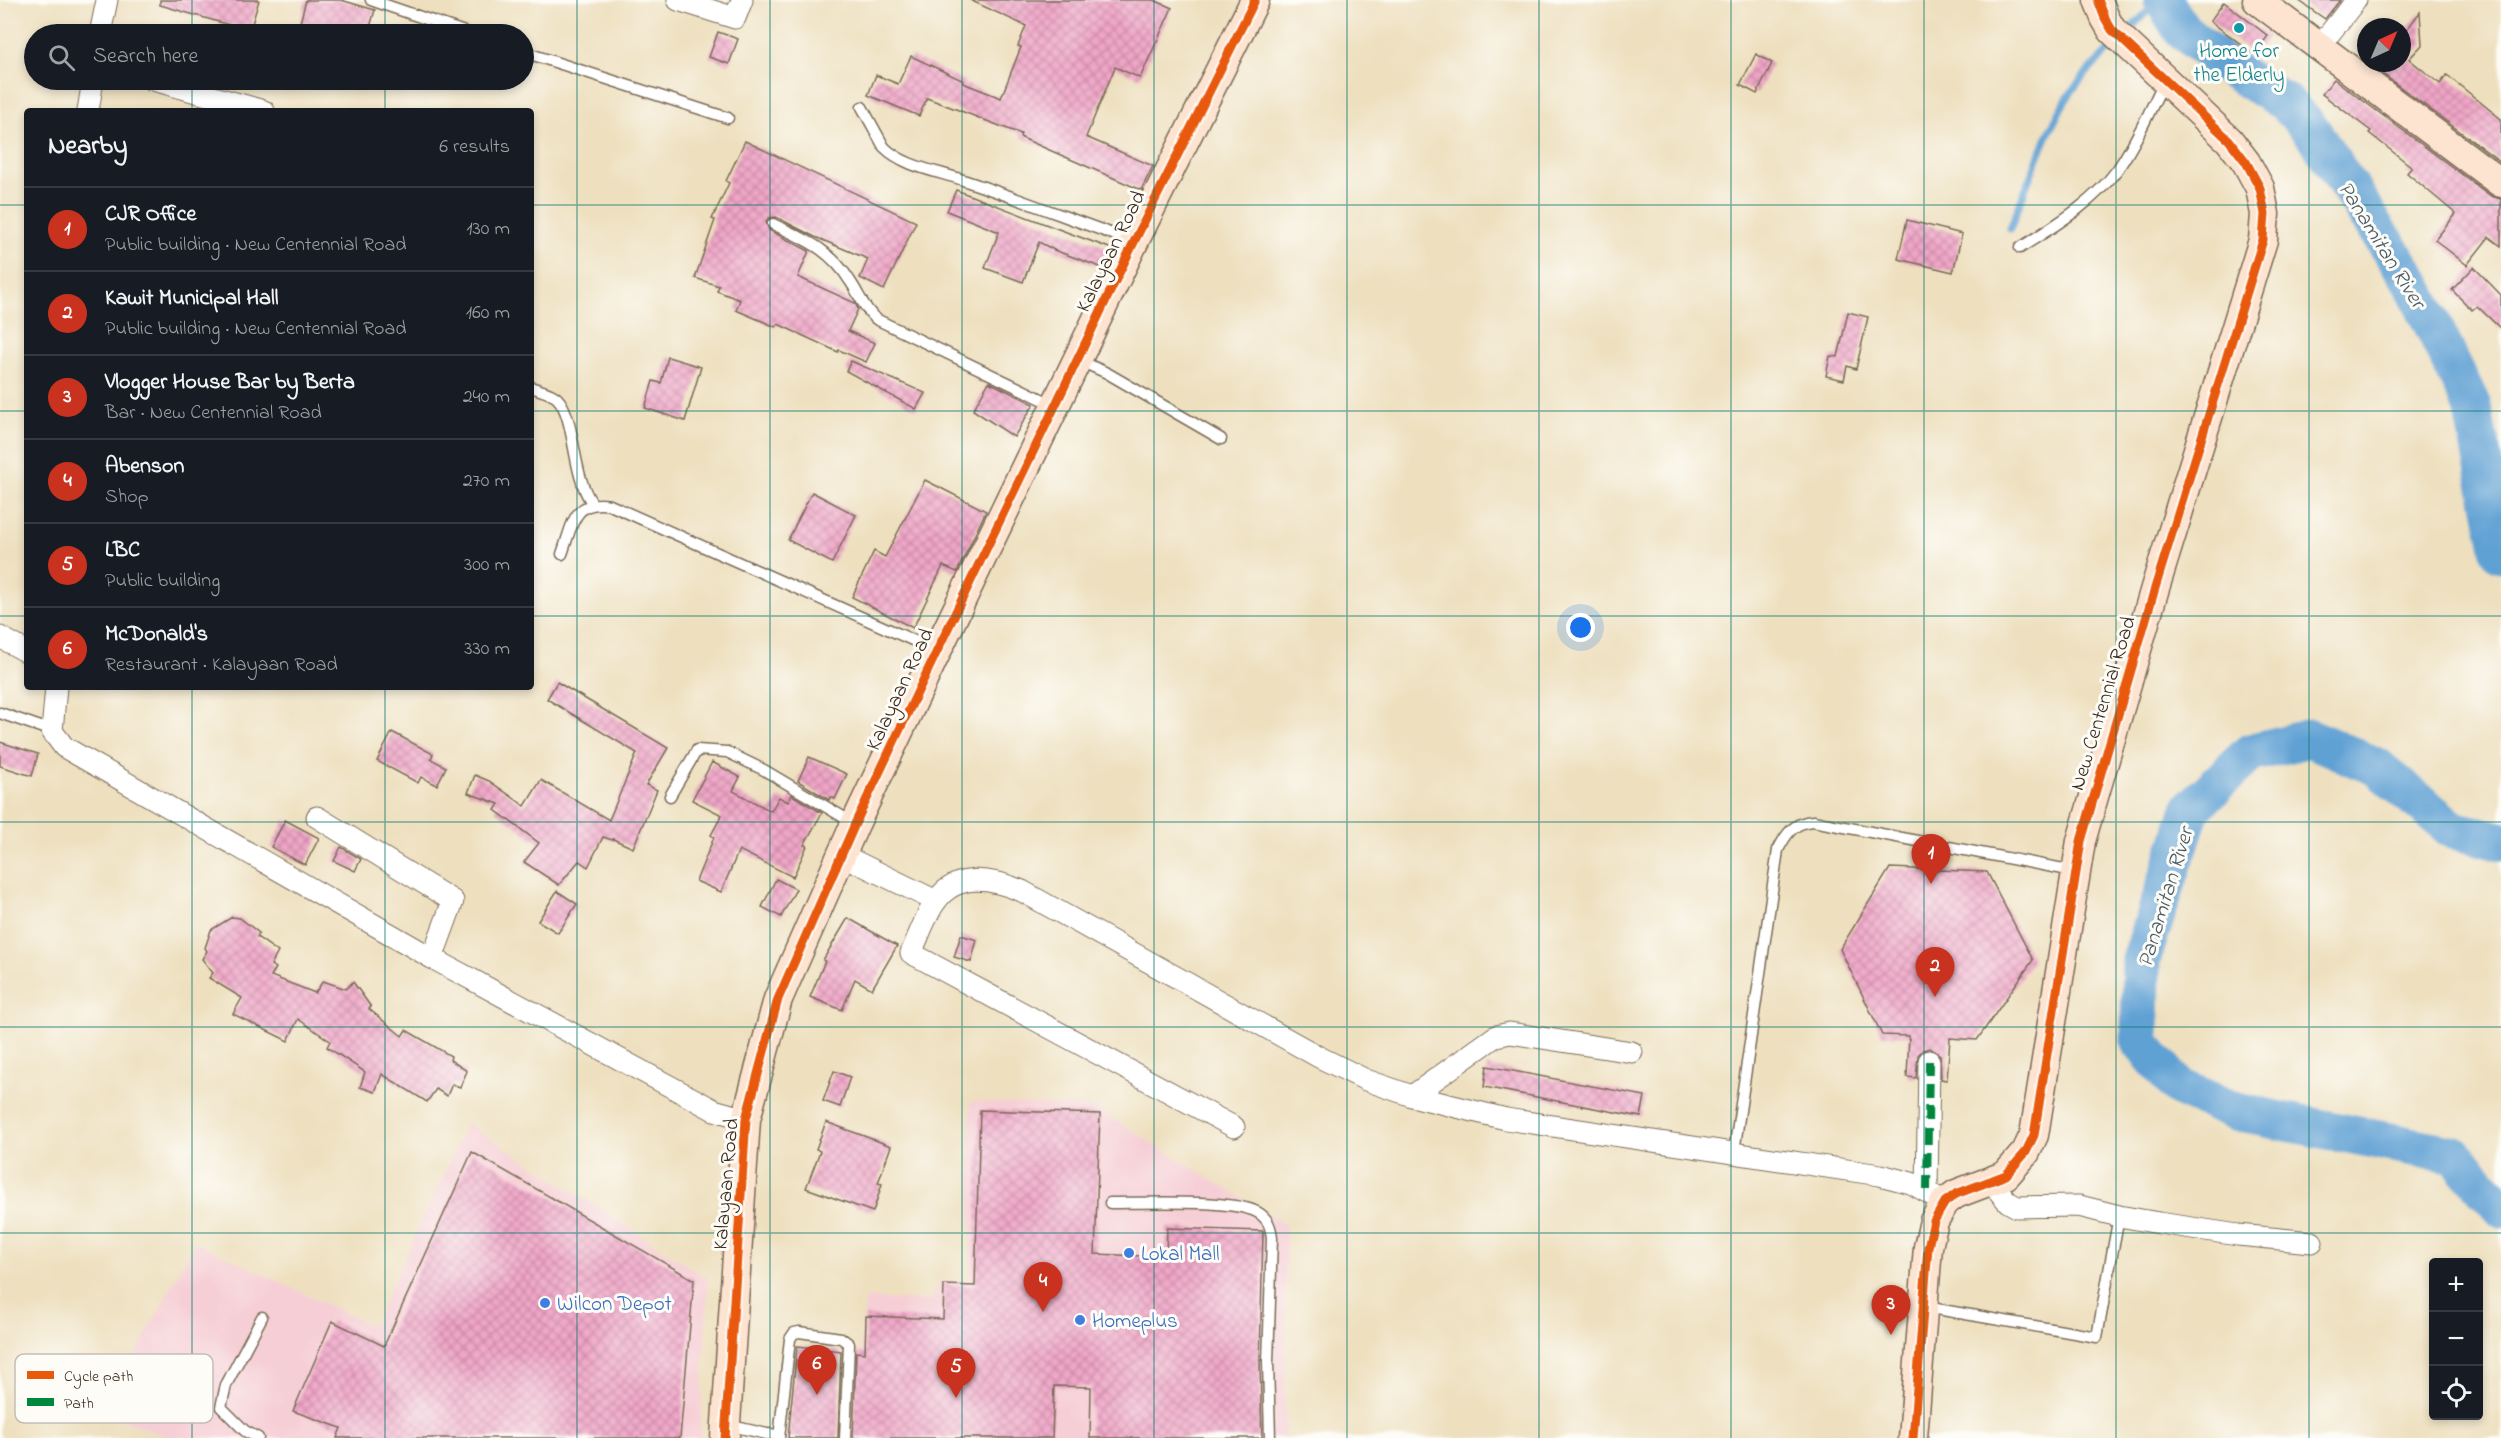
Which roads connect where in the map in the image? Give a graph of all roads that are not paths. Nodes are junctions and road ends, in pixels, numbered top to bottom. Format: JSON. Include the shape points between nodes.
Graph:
{"nodes":[{"id":1,"x":107,"y":0,"type":"edge"},
{"id":2,"x":371,"y":0,"type":"edge"},
{"id":3,"x":678,"y":0,"type":"edge"},
{"id":4,"x":2098,"y":0,"type":"edge"},
{"id":5,"x":2257,"y":0,"type":"edge"},
{"id":6,"x":2356,"y":0,"type":"edge"},
{"id":7,"x":1250,"y":1,"type":"edge"},
{"id":8,"x":738,"y":9,"type":"edge"},
{"id":9,"x":102,"y":24,"type":"edge"},
{"id":10,"x":441,"y":24,"type":"edge"},
{"id":11,"x":2319,"y":47,"type":"junction"},
{"id":12,"x":534,"y":55,"type":"edge"},
{"id":13,"x":2165,"y":80,"type":"junction"},
{"id":14,"x":91,"y":90,"type":"edge"},
{"id":15,"x":189,"y":90,"type":"edge"},
{"id":16,"x":862,"y":107,"type":"dead end"},
{"id":17,"x":88,"y":108,"type":"edge"},
{"id":18,"x":253,"y":108,"type":"edge"},
{"id":19,"x":729,"y":118,"type":"dead end"},
{"id":20,"x":2501,"y":183,"type":"edge"},
{"id":21,"x":774,"y":224,"type":"dead end"},
{"id":22,"x":1134,"y":242,"type":"junction"},
{"id":23,"x":2020,"y":248,"type":"dead end"},
{"id":24,"x":1077,"y":360,"type":"junction"},
{"id":25,"x":534,"y":388,"type":"edge"},
{"id":26,"x":1056,"y":405,"type":"junction"},
{"id":27,"x":1221,"y":439,"type":"dead end"},
{"id":28,"x":592,"y":503,"type":"junction"},
{"id":29,"x":562,"y":554,"type":"dead end"},
{"id":30,"x":0,"y":637,"type":"edge"},
{"id":31,"x":24,"y":650,"type":"edge"},
{"id":32,"x":937,"y":651,"type":"junction"},
{"id":33,"x":56,"y":690,"type":"edge"},
{"id":34,"x":0,"y":713,"type":"edge"},
{"id":35,"x":52,"y":731,"type":"junction"},
{"id":36,"x":670,"y":796,"type":"dead end"},
{"id":37,"x":317,"y":817,"type":"dead end"},
{"id":38,"x":855,"y":824,"type":"junction"},
{"id":39,"x":842,"y":855,"type":"junction"},
{"id":40,"x":2075,"y":871,"type":"junction"},
{"id":41,"x":936,"y":901,"type":"junction"},
{"id":42,"x":432,"y":958,"type":"junction"},
{"id":43,"x":1632,"y":1052,"type":"dead end"},
{"id":44,"x":1929,"y":1061,"type":"dead end"},
{"id":45,"x":1412,"y":1096,"type":"junction"},
{"id":46,"x":746,"y":1119,"type":"junction"},
{"id":47,"x":1234,"y":1127,"type":"dead end"},
{"id":48,"x":1734,"y":1152,"type":"junction"},
{"id":49,"x":1991,"y":1182,"type":"junction"},
{"id":50,"x":1936,"y":1196,"type":"junction"},
{"id":51,"x":1110,"y":1203,"type":"dead end"},
{"id":52,"x":2119,"y":1216,"type":"junction"},
{"id":53,"x":2312,"y":1242,"type":"dead end"},
{"id":54,"x":1922,"y":1306,"type":"junction"},
{"id":55,"x":262,"y":1317,"type":"dead end"},
{"id":56,"x":725,"y":1431,"type":"edge"},
{"id":57,"x":779,"y":1437,"type":"edge"},
{"id":58,"x":258,"y":1438,"type":"edge"},
{"id":59,"x":844,"y":1438,"type":"edge"},
{"id":60,"x":1270,"y":1438,"type":"edge"},
{"id":61,"x":1913,"y":1438,"type":"edge"}],
"edges":[{"from":1,"to":9,"type":"street"},
{"from":2,"to":10,"type":"lane"},
{"from":3,"to":8,"type":"street"},
{"from":4,"to":13,"type":"street","name":"New Centennial Road","via":[[2120,38]]},
{"from":5,"to":11,"type":"street"},
{"from":6,"to":11,"type":"street"},
{"from":7,"to":22,"type":"street","name":"Kalayaan Road"},
{"from":11,"to":20,"type":"street"},
{"from":12,"to":19,"type":"lane"},
{"from":13,"to":23,"type":"lane","via":[[2116,171],[2090,199]]},
{"from":13,"to":40,"type":"street","name":"New Centennial Road","via":[[2229,140],[2246,162],[2260,188],[2265,214],[2263,240],[2114,724]]},
{"from":14,"to":17,"type":"street"},
{"from":15,"to":18,"type":"street"},
{"from":16,"to":22,"type":"lane","via":[[884,147],[917,166]]},
{"from":21,"to":26,"type":"lane","via":[[829,254],[876,319]]},
{"from":22,"to":24,"type":"street","name":"Kalayaan Road"},
{"from":24,"to":26,"type":"street","name":"Kalayaan Road"},
{"from":24,"to":27,"type":"lane","via":[[1107,373]]},
{"from":25,"to":28,"type":"lane","via":[[556,397],[566,413],[579,481]]},
{"from":26,"to":32,"type":"street","name":"Kalayaan Road"},
{"from":28,"to":29,"type":"lane","via":[[576,516]]},
{"from":28,"to":32,"type":"lane","via":[[629,513]]},
{"from":30,"to":31,"type":"street"},
{"from":32,"to":38,"type":"street","name":"Kalayaan Road"},
{"from":33,"to":35,"type":"street"},
{"from":34,"to":35,"type":"lane"},
{"from":35,"to":42,"type":"street","via":[[64,747]]},
{"from":36,"to":38,"type":"lane","via":[[697,750],[727,752]]},
{"from":37,"to":42,"type":"street","via":[[453,901]]},
{"from":38,"to":39,"type":"street","name":"Kalayaan Road"},
{"from":39,"to":41,"type":"street"},
{"from":39,"to":46,"type":"street","name":"Kalayaan Road","via":[[778,999]]},
{"from":40,"to":48,"type":"lane","via":[[1813,821],[1801,822],[1786,833],[1778,850]]},
{"from":40,"to":49,"type":"street","name":"New Centennial Road","via":[[2034,1135],[2018,1165]]},
{"from":41,"to":45,"type":"street","via":[[956,885],[971,880],[987,879],[1022,891],[1318,1057]]},
{"from":41,"to":47,"type":"street","via":[[911,953]]},
{"from":42,"to":46,"type":"street","via":[[714,1110]]},
{"from":43,"to":45,"type":"street","via":[[1510,1033],[1496,1036]]},
{"from":44,"to":50,"type":"street"},
{"from":45,"to":48,"type":"street","via":[[1506,1119]]},
{"from":46,"to":56,"type":"street","name":"Kalayaan Road"},
{"from":48,"to":50,"type":"street","via":[[1880,1175],[1911,1183]]},
{"from":49,"to":50,"type":"street","name":"New Centennial Road"},
{"from":49,"to":52,"type":"street","via":[[2017,1207],[2079,1206]]},
{"from":50,"to":54,"type":"street","via":[[1938,1211],[1930,1231]]},
{"from":51,"to":60,"type":"lane","via":[[1232,1206],[1258,1212],[1269,1223]]},
{"from":52,"to":53,"type":"street"},
{"from":52,"to":54,"type":"lane","via":[[2097,1337]]},
{"from":54,"to":61,"type":"street"},
{"from":55,"to":58,"type":"lane","via":[[226,1385],[221,1407]]},
{"from":56,"to":57,"type":"lane"},
{"from":57,"to":59,"type":"lane","via":[[790,1339],[799,1332],[841,1338],[849,1344]]}]}
